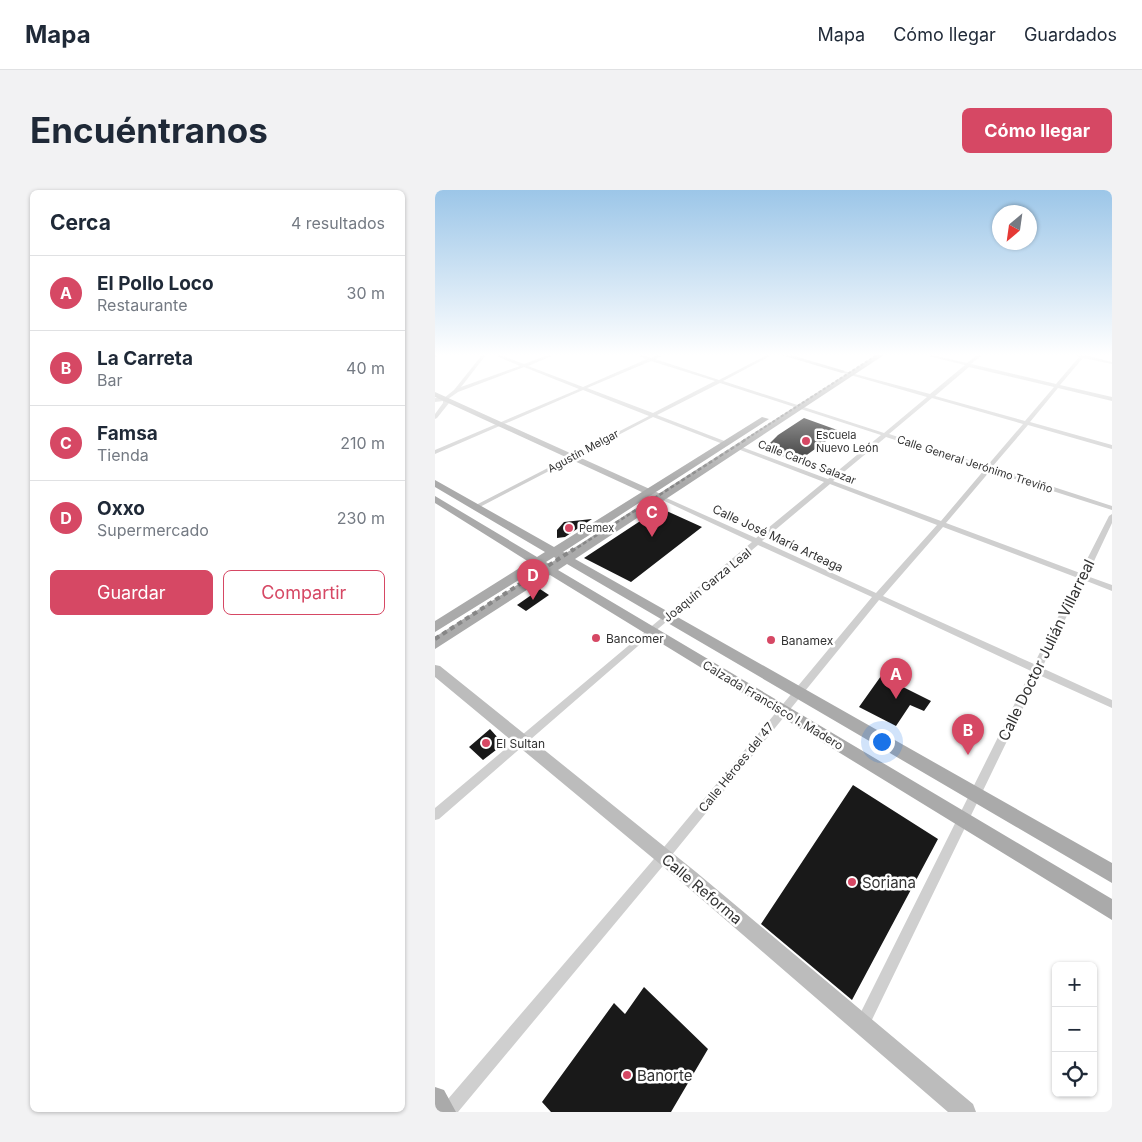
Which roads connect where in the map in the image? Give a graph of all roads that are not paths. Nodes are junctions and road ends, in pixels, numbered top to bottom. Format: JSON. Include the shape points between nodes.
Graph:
{"nodes":[{"id":1,"x":559,"y":398,"type":"edge"},
{"id":2,"x":610,"y":398,"type":"edge"},
{"id":3,"x":686,"y":398,"type":"edge"},
{"id":4,"x":757,"y":398,"type":"edge"},
{"id":5,"x":798,"y":398,"type":"edge"},
{"id":6,"x":815,"y":398,"type":"edge"},
{"id":7,"x":930,"y":398,"type":"edge"},
{"id":8,"x":939,"y":398,"type":"edge"},
{"id":9,"x":1048,"y":398,"type":"edge"},
{"id":10,"x":445,"y":399,"type":"junction"},
{"id":11,"x":435,"y":400,"type":"edge"},
{"id":12,"x":799,"y":408,"type":"junction"},
{"id":13,"x":780,"y":409,"type":"junction"},
{"id":14,"x":653,"y":414,"type":"junction"},
{"id":15,"x":435,"y":417,"type":"edge"},
{"id":16,"x":1027,"y":423,"type":"junction"},
{"id":17,"x":498,"y":424,"type":"junction"},
{"id":18,"x":886,"y":435,"type":"junction"},
{"id":19,"x":725,"y":443,"type":"junction"},
{"id":20,"x":737,"y":447,"type":"junction"},
{"id":21,"x":1112,"y":447,"type":"edge"},
{"id":22,"x":435,"y":452,"type":"edge"},
{"id":23,"x":572,"y":458,"type":"junction"},
{"id":24,"x":989,"y":468,"type":"junction"},
{"id":25,"x":829,"y":482,"type":"junction"},
{"id":26,"x":435,"y":483,"type":"edge"},
{"id":27,"x":648,"y":491,"type":"junction"},
{"id":28,"x":660,"y":497,"type":"junction"},
{"id":29,"x":435,"y":500,"type":"edge"},
{"id":30,"x":476,"y":507,"type":"junction"},
{"id":31,"x":1112,"y":508,"type":"edge"},
{"id":32,"x":1112,"y":516,"type":"edge"},
{"id":33,"x":942,"y":524,"type":"junction"},
{"id":34,"x":757,"y":543,"type":"junction"},
{"id":35,"x":559,"y":556,"type":"junction"},
{"id":36,"x":543,"y":566,"type":"junction"},
{"id":37,"x":1082,"y":577,"type":"junction"},
{"id":38,"x":1112,"y":588,"type":"edge"},
{"id":39,"x":877,"y":597,"type":"junction"},
{"id":40,"x":668,"y":617,"type":"junction"},
{"id":41,"x":435,"y":627,"type":"edge"},
{"id":42,"x":650,"y":631,"type":"junction"},
{"id":43,"x":435,"y":644,"type":"edge"},
{"id":44,"x":1037,"y":669,"type":"junction"},
{"id":45,"x":435,"y":670,"type":"edge"},
{"id":46,"x":798,"y":693,"type":"junction"},
{"id":47,"x":1112,"y":704,"type":"edge"},
{"id":48,"x":782,"y":710,"type":"junction"},
{"id":49,"x":521,"y":742,"type":"junction"},
{"id":50,"x":975,"y":795,"type":"junction"},
{"id":51,"x":435,"y":815,"type":"edge"},
{"id":52,"x":963,"y":819,"type":"junction"},
{"id":53,"x":663,"y":857,"type":"junction"},
{"id":54,"x":1112,"y":874,"type":"edge"},
{"id":55,"x":1112,"y":910,"type":"edge"},
{"id":56,"x":862,"y":1026,"type":"junction"},
{"id":57,"x":435,"y":1099,"type":"edge"},
{"id":58,"x":444,"y":1112,"type":"edge"},
{"id":59,"x":448,"y":1112,"type":"edge"},
{"id":60,"x":965,"y":1112,"type":"edge"}],
"edges":[{"from":1,"to":17,"type":"street"},
{"from":2,"to":14,"type":"street","name":"Calle Carlos Salazar"},
{"from":3,"to":14,"type":"street","name":"Agustín Melgar"},
{"from":4,"to":13,"type":"street","name":"Calle General Jerónimo Treviño"},
{"from":5,"to":13,"type":"main road"},
{"from":6,"to":12,"type":"main road"},
{"from":7,"to":18,"type":"street","name":"Joaquín Garza Leal"},
{"from":8,"to":16,"type":"street"},
{"from":9,"to":16,"type":"street","name":"Calle Héroes del 47"},
{"from":10,"to":11,"type":"street"},
{"from":10,"to":15,"type":"street"},
{"from":10,"to":17,"type":"street","name":"Calle José María Arteaga"},
{"from":12,"to":13,"type":"street","name":"Calle General Jerónimo Treviño"},
{"from":12,"to":18,"type":"street","name":"Calle General Jerónimo Treviño"},
{"from":12,"to":20,"type":"main road"},
{"from":13,"to":19,"type":"main road"},
{"from":14,"to":19,"type":"street","name":"Calle Carlos Salazar"},
{"from":14,"to":23,"type":"street","name":"Agustín Melgar"},
{"from":16,"to":21,"type":"street"},
{"from":16,"to":24,"type":"street","name":"Calle Héroes del 47"},
{"from":17,"to":22,"type":"street"},
{"from":17,"to":23,"type":"street","name":"Calle José María Arteaga"},
{"from":18,"to":24,"type":"street","name":"Calle General Jerónimo Treviño"},
{"from":18,"to":25,"type":"street","name":"Joaquín Garza Leal"},
{"from":19,"to":20,"type":"street","name":"Calle Carlos Salazar"},
{"from":19,"to":27,"type":"main road"},
{"from":20,"to":25,"type":"street","name":"Calle Carlos Salazar"},
{"from":20,"to":28,"type":"main road"},
{"from":23,"to":27,"type":"street","name":"Calle José María Arteaga"},
{"from":23,"to":30,"type":"street","name":"Agustín Melgar"},
{"from":24,"to":31,"type":"street","name":"Calle General Jerónimo Treviño"},
{"from":24,"to":33,"type":"street","name":"Calle Héroes del 47"},
{"from":25,"to":33,"type":"street","name":"Calle Carlos Salazar"},
{"from":25,"to":34,"type":"street","name":"Joaquín Garza Leal"},
{"from":26,"to":30,"type":"main road","name":"Calzada Francisco I. Madero"},
{"from":27,"to":28,"type":"street","name":"Calle José María Arteaga"},
{"from":27,"to":35,"type":"main road"},
{"from":28,"to":34,"type":"street","name":"Calle José María Arteaga"},
{"from":28,"to":35,"type":"main road"},
{"from":29,"to":36,"type":"main road","name":"Calzada Francisco I. Madero"},
{"from":30,"to":35,"type":"main road","name":"Calzada Francisco I. Madero"},
{"from":32,"to":37,"type":"street","name":"Calle Doctor Julián Villarreal"},
{"from":33,"to":37,"type":"street","name":"Calle Carlos Salazar"},
{"from":33,"to":39,"type":"street","name":"Calle Héroes del 47"},
{"from":34,"to":39,"type":"street","name":"Calle José María Arteaga"},
{"from":34,"to":40,"type":"street","name":"Joaquín Garza Leal"},
{"from":35,"to":36,"type":"main road"},
{"from":35,"to":40,"type":"main road","name":"Calzada Francisco I. Madero"},
{"from":36,"to":41,"type":"main road"},
{"from":36,"to":42,"type":"main road","name":"Calzada Francisco I. Madero"},
{"from":36,"to":43,"type":"main road"},
{"from":37,"to":38,"type":"street","name":"Calle Carlos Salazar"},
{"from":37,"to":44,"type":"street","name":"Calle Doctor Julián Villarreal"},
{"from":39,"to":44,"type":"street","name":"Calle José María Arteaga"},
{"from":39,"to":46,"type":"street","name":"Calle Héroes del 47"},
{"from":40,"to":42,"type":"street","name":"Joaquín Garza Leal"},
{"from":40,"to":46,"type":"main road","name":"Calzada Francisco I. Madero"},
{"from":42,"to":48,"type":"main road","name":"Calzada Francisco I. Madero"},
{"from":42,"to":49,"type":"street","name":"Joaquín Garza Leal"},
{"from":44,"to":47,"type":"street","name":"Calle José María Arteaga"},
{"from":44,"to":50,"type":"street","name":"Calle Doctor Julián Villarreal"},
{"from":45,"to":49,"type":"street","name":"Calle Reforma"},
{"from":46,"to":48,"type":"street","name":"Calle Héroes del 47"},
{"from":46,"to":50,"type":"main road","name":"Calzada Francisco I. Madero"},
{"from":48,"to":52,"type":"main road","name":"Calzada Francisco I. Madero"},
{"from":48,"to":53,"type":"street","name":"Calle Héroes del 47"},
{"from":49,"to":51,"type":"street","name":"Joaquín Garza Leal"},
{"from":49,"to":53,"type":"street","name":"Calle Reforma"},
{"from":50,"to":52,"type":"street","name":"Calle Doctor Julián Villarreal"},
{"from":50,"to":54,"type":"main road","name":"Calzada Francisco I. Madero"},
{"from":52,"to":55,"type":"main road","name":"Calzada Francisco I. Madero"},
{"from":52,"to":56,"type":"street","name":"Calle Doctor Julián Villarreal"},
{"from":53,"to":56,"type":"street","name":"Calle Reforma"},
{"from":53,"to":59,"type":"street","name":"Calle Héroes del 47"},
{"from":56,"to":60,"type":"street","name":"Calle Reforma"},
{"from":57,"to":58,"type":"main road"}]}
